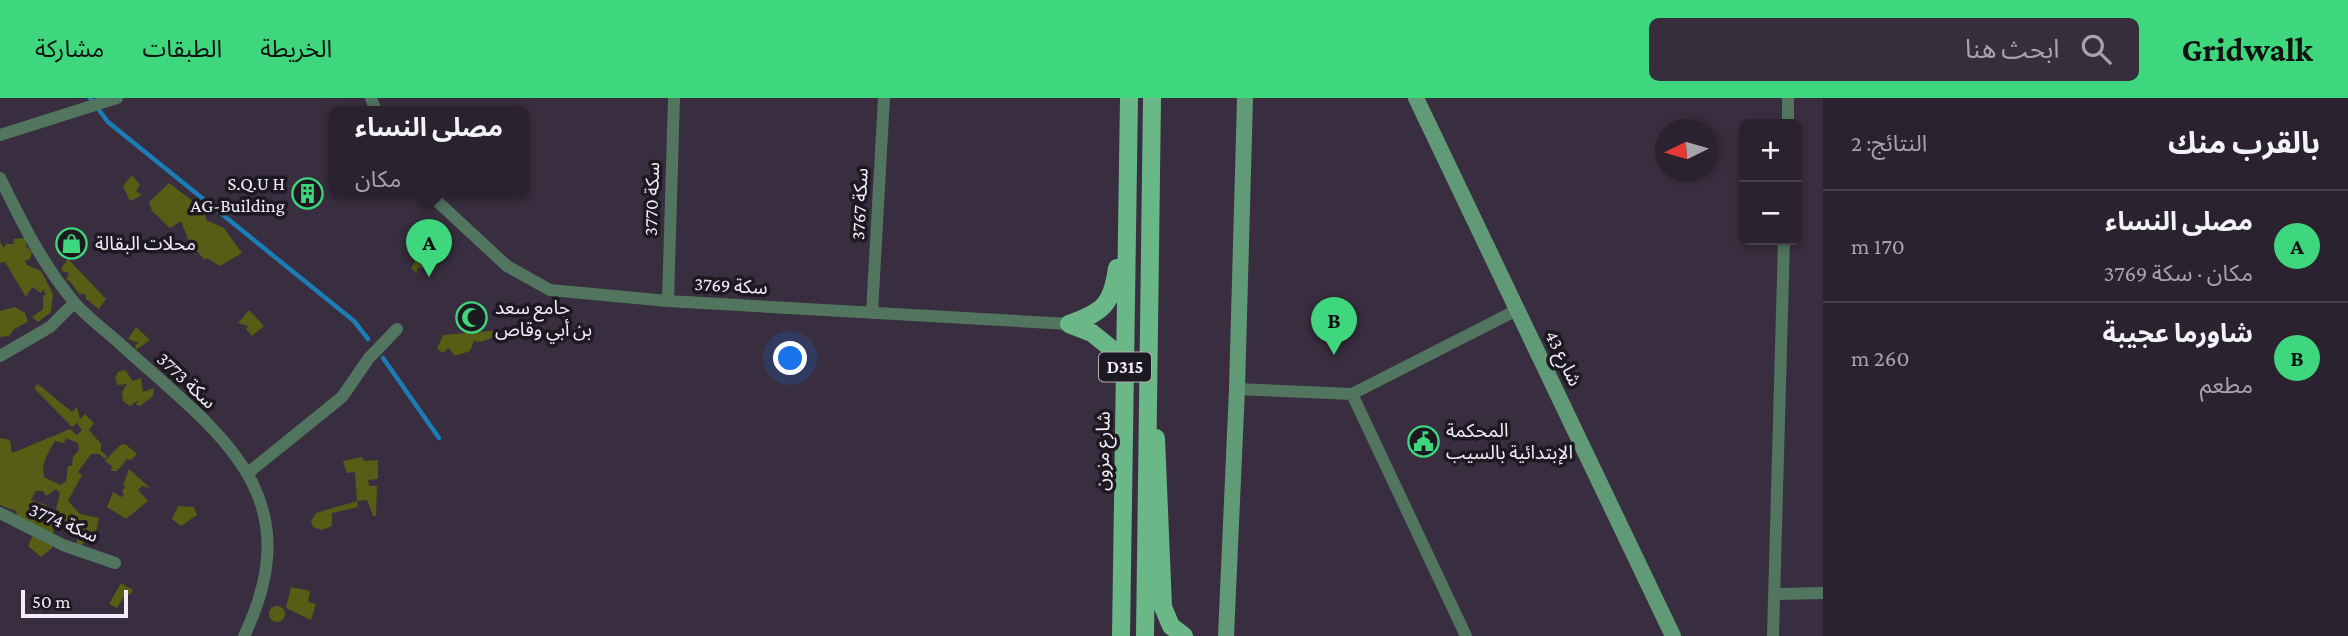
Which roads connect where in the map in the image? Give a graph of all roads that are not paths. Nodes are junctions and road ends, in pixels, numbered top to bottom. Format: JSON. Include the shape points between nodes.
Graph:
{"nodes":[{"id":1,"x":117,"y":98,"type":"edge"},
{"id":2,"x":674,"y":98,"type":"edge"},
{"id":3,"x":884,"y":98,"type":"edge"},
{"id":4,"x":1129,"y":98,"type":"edge"},
{"id":5,"x":1152,"y":98,"type":"edge"},
{"id":6,"x":1245,"y":98,"type":"edge"},
{"id":7,"x":1416,"y":98,"type":"edge"},
{"id":8,"x":1788,"y":98,"type":"edge"},
{"id":9,"x":1787,"y":119,"type":"edge"},
{"id":10,"x":0,"y":135,"type":"edge"},
{"id":11,"x":1129,"y":174,"type":"junction"},
{"id":12,"x":0,"y":178,"type":"edge"},
{"id":13,"x":432,"y":197,"type":"edge"},
{"id":14,"x":1784,"y":245,"type":"edge"},
{"id":15,"x":668,"y":301,"type":"junction"},
{"id":16,"x":74,"y":303,"type":"junction"},
{"id":17,"x":1517,"y":310,"type":"junction"},
{"id":18,"x":872,"y":313,"type":"junction"},
{"id":19,"x":1069,"y":324,"type":"junction"},
{"id":20,"x":397,"y":329,"type":"dead end"},
{"id":21,"x":0,"y":356,"type":"edge"},
{"id":22,"x":1237,"y":389,"type":"junction"},
{"id":23,"x":1352,"y":394,"type":"junction"},
{"id":24,"x":1147,"y":417,"type":"junction"},
{"id":25,"x":248,"y":473,"type":"junction"},
{"id":26,"x":1,"y":519,"type":"edge"},
{"id":27,"x":1122,"y":521,"type":"junction"},
{"id":28,"x":115,"y":564,"type":"dead end"},
{"id":29,"x":1823,"y":593,"type":"edge"},
{"id":30,"x":1775,"y":594,"type":"junction"},
{"id":31,"x":244,"y":636,"type":"edge"},
{"id":32,"x":1115,"y":636,"type":"edge"},
{"id":33,"x":1121,"y":636,"type":"edge"},
{"id":34,"x":1145,"y":636,"type":"edge"},
{"id":35,"x":1184,"y":636,"type":"edge"},
{"id":36,"x":1226,"y":636,"type":"edge"},
{"id":37,"x":1466,"y":636,"type":"edge"},
{"id":38,"x":1673,"y":636,"type":"edge"},
{"id":39,"x":1773,"y":636,"type":"edge"}],
"edges":[{"from":1,"to":10,"type":"street"},
{"from":2,"to":15,"type":"street","name":"سكة 3770"},
{"from":3,"to":18,"type":"street","name":"سكة 3767"},
{"from":4,"to":11,"type":"main road","name":"شارع مزون","number":"D315"},
{"from":5,"to":24,"type":"main road","number":"D315"},
{"from":6,"to":22,"type":"street"},
{"from":7,"to":17,"type":"street","name":"شارع 43"},
{"from":8,"to":9,"type":"street"},
{"from":11,"to":19,"type":"main road","via":[[1115,288],[1096,315]]},
{"from":11,"to":27,"type":"main road","name":"شارع مزون","number":"D315"},
{"from":12,"to":16,"type":"street","name":"سكة 3773","via":[[26,231]]},
{"from":13,"to":15,"type":"street","name":"سكة 3769","via":[[507,266],[550,290]]},
{"from":14,"to":30,"type":"street"},
{"from":15,"to":18,"type":"street","name":"سكة 3769"},
{"from":16,"to":21,"type":"street","via":[[50,327]]},
{"from":16,"to":25,"type":"street","name":"سكة 3773","via":[[198,415]]},
{"from":17,"to":23,"type":"street"},
{"from":17,"to":38,"type":"street","name":"شارع 43"},
{"from":18,"to":19,"type":"street","name":"سكة 3769"},
{"from":19,"to":27,"type":"main road","via":[[1092,333],[1113,350]]},
{"from":20,"to":25,"type":"street","via":[[335,404]]},
{"from":22,"to":23,"type":"street"},
{"from":22,"to":36,"type":"street"},
{"from":23,"to":37,"type":"street"},
{"from":24,"to":34,"type":"main road","number":"D315"},
{"from":24,"to":35,"type":"main road","via":[[1159,459],[1163,607],[1171,626]]},
{"from":25,"to":31,"type":"street","name":"سكة 3773","via":[[259,493],[270,545],[265,586]]},
{"from":26,"to":28,"type":"street","name":"سكة 3774"},
{"from":27,"to":32,"type":"main road"},
{"from":27,"to":33,"type":"main road","name":"شارع مزون","number":"D315"},
{"from":29,"to":30,"type":"street"},
{"from":30,"to":39,"type":"street"}]}
